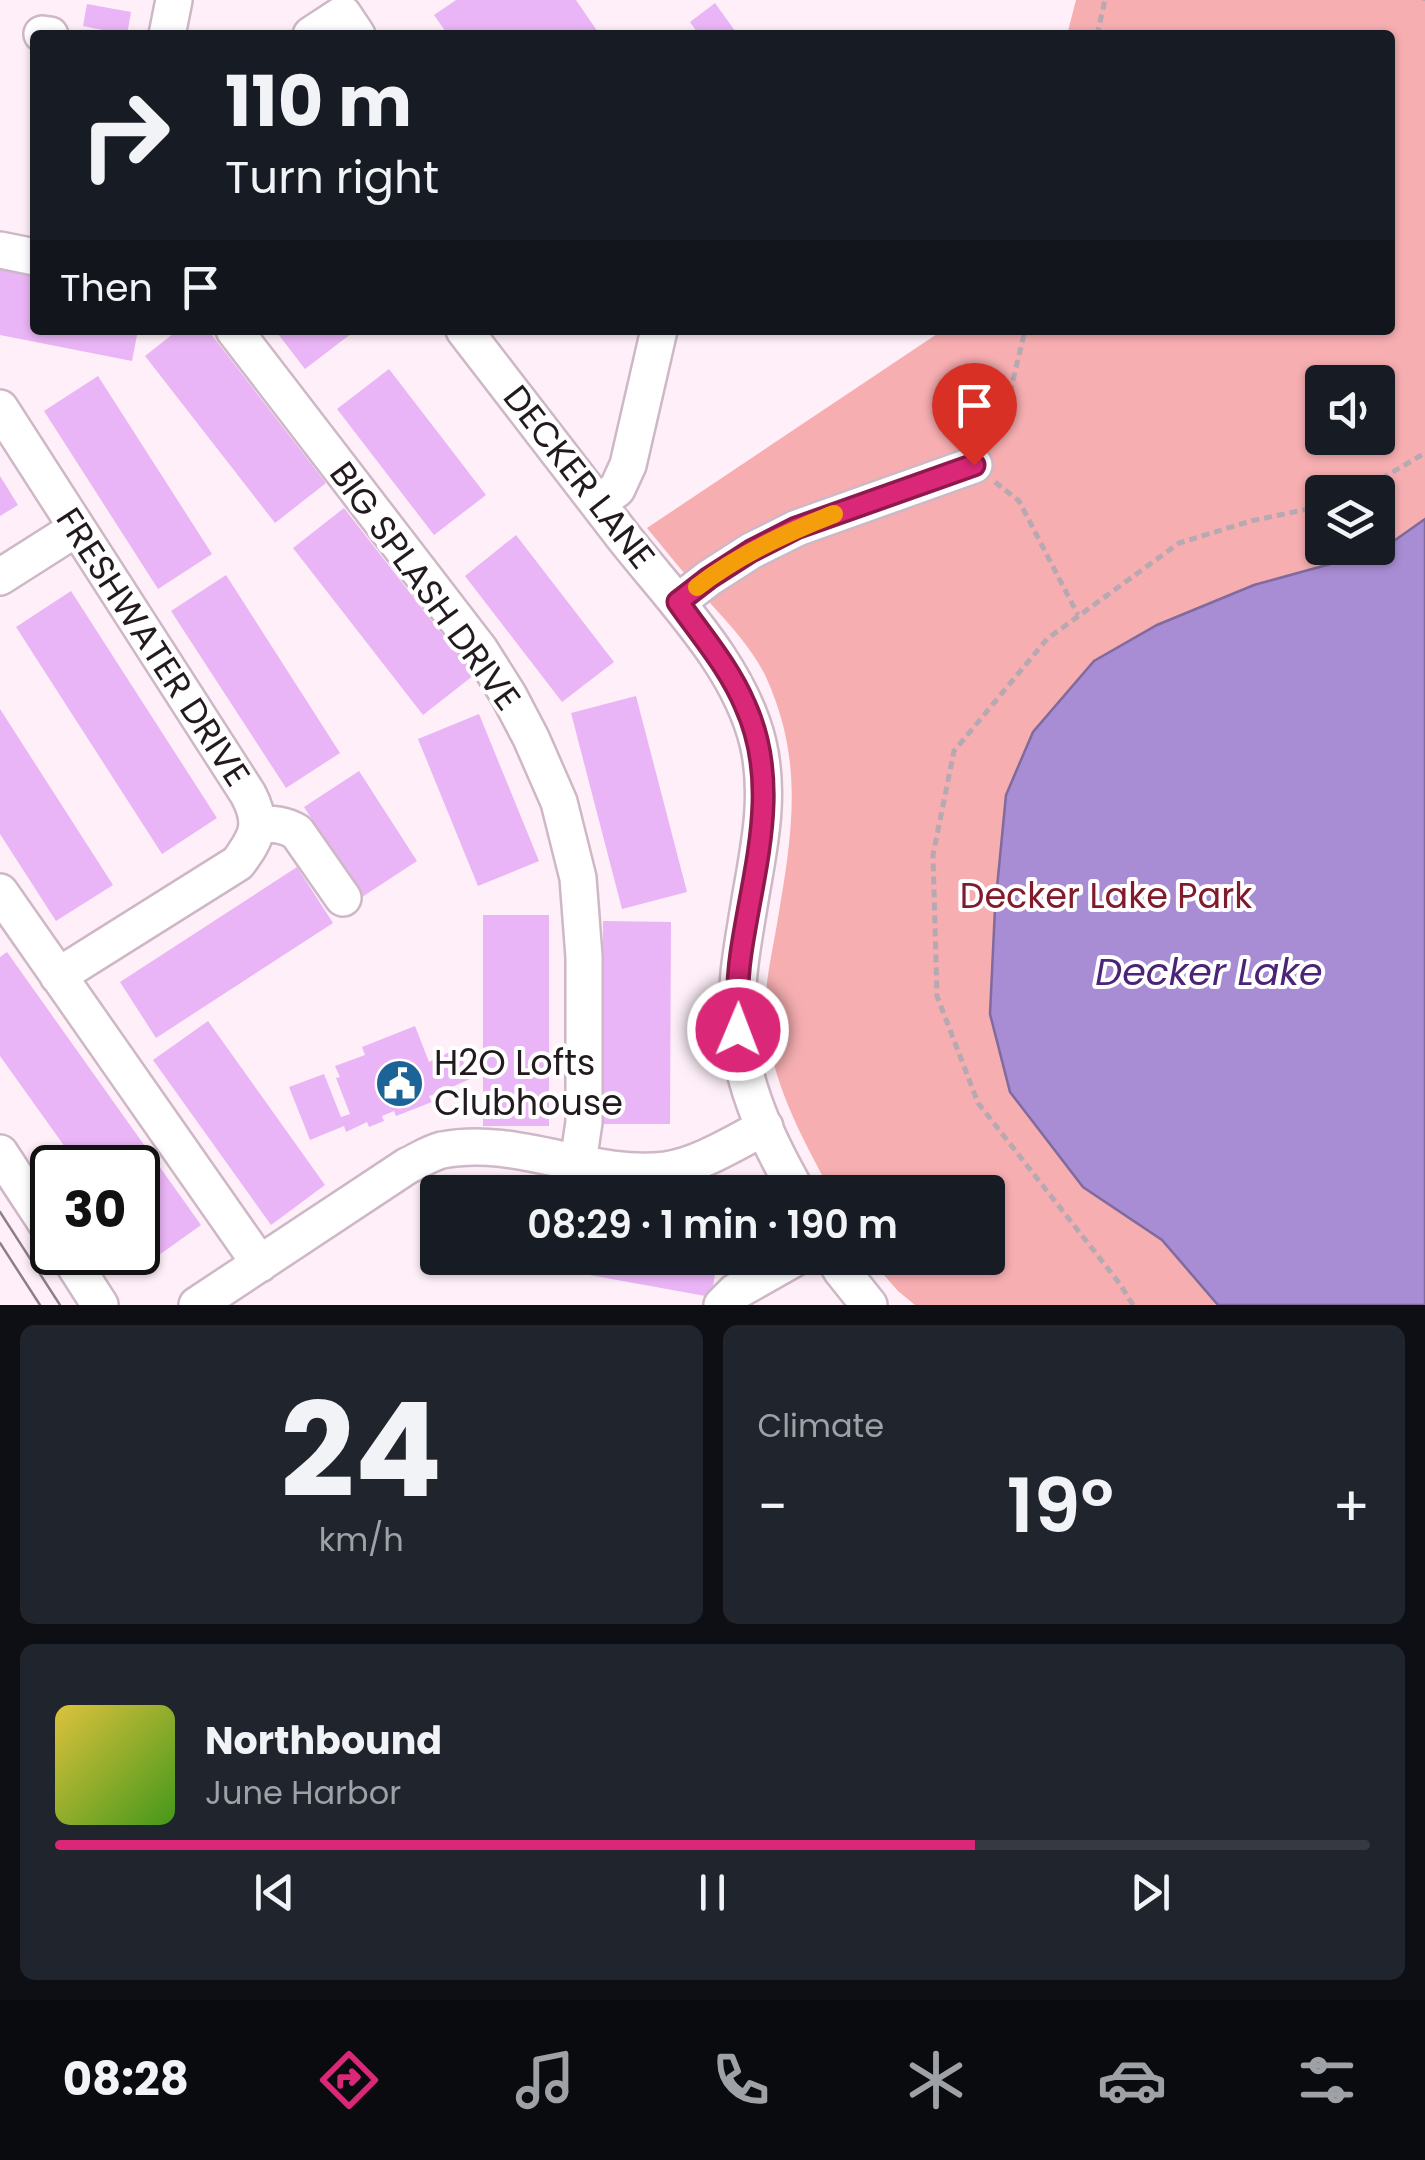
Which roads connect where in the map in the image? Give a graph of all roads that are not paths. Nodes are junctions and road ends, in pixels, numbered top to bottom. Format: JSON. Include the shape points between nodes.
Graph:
{"nodes":[{"id":1,"x":174,"y":0,"type":"edge"},
{"id":2,"x":168,"y":30,"type":"edge"},
{"id":3,"x":319,"y":30,"type":"edge"},
{"id":4,"x":354,"y":30,"type":"edge"},
{"id":5,"x":0,"y":250,"type":"edge"},
{"id":6,"x":30,"y":256,"type":"edge"},
{"id":7,"x":238,"y":335,"type":"edge"},
{"id":8,"x":468,"y":335,"type":"edge"},
{"id":9,"x":658,"y":335,"type":"edge"},
{"id":10,"x":0,"y":408,"type":"edge"},
{"id":11,"x":974,"y":465,"type":"dead end"},
{"id":12,"x":598,"y":502,"type":"junction"},
{"id":13,"x":77,"y":528,"type":"junction"},
{"id":14,"x":0,"y":577,"type":"edge"},
{"id":15,"x":678,"y":602,"type":"junction"},
{"id":16,"x":258,"y":824,"type":"junction"},
{"id":17,"x":0,"y":892,"type":"edge"},
{"id":18,"x":343,"y":898,"type":"dead end"},
{"id":19,"x":58,"y":976,"type":"junction"},
{"id":20,"x":765,"y":1127,"type":"junction"},
{"id":21,"x":0,"y":1154,"type":"edge"},
{"id":22,"x":578,"y":1163,"type":"junction"},
{"id":23,"x":789,"y":1175,"type":"edge"},
{"id":24,"x":30,"y":1199,"type":"edge"},
{"id":25,"x":260,"y":1264,"type":"junction"},
{"id":26,"x":81,"y":1275,"type":"edge"},
{"id":27,"x":765,"y":1275,"type":"edge"},
{"id":28,"x":845,"y":1275,"type":"edge"},
{"id":29,"x":100,"y":1305,"type":"edge"},
{"id":30,"x":197,"y":1305,"type":"edge"},
{"id":31,"x":722,"y":1305,"type":"edge"},
{"id":32,"x":869,"y":1305,"type":"edge"}],
"edges":[{"from":1,"to":2,"type":"street"},
{"from":3,"to":4,"type":"street","via":[[343,14]]},
{"from":5,"to":6,"type":"street"},
{"from":7,"to":22,"type":"street","name":"BIG SPLASH DRIVE","via":[[480,650],[532,738],[559,802],[578,878],[584,957]]},
{"from":8,"to":12,"type":"street","name":"DECKER LANE"},
{"from":9,"to":12,"type":"street","via":[[628,465],[616,488]]},
{"from":10,"to":13,"type":"street","name":"FRESHWATER DRIVE"},
{"from":11,"to":15,"type":"street","via":[[796,528]]},
{"from":12,"to":15,"type":"street","name":"DECKER LANE"},
{"from":13,"to":14,"type":"street"},
{"from":13,"to":16,"type":"street","name":"FRESHWATER DRIVE","via":[[248,794]]},
{"from":15,"to":20,"type":"street","name":"DECKER LANE","via":[[740,693],[764,775],[737,995],[743,1065]]},
{"from":16,"to":18,"type":"street","via":[[297,832]]},
{"from":16,"to":19,"type":"street","name":"FRESHWATER DRIVE","via":[[238,863]]},
{"from":17,"to":19,"type":"street"},
{"from":19,"to":25,"type":"street"},
{"from":20,"to":22,"type":"street","via":[[669,1170]]},
{"from":20,"to":23,"type":"street","name":"DECKER LANE"},
{"from":21,"to":24,"type":"street"},
{"from":22,"to":25,"type":"street","via":[[482,1147],[440,1150]]},
{"from":25,"to":30,"type":"street"},
{"from":26,"to":29,"type":"street"},
{"from":27,"to":31,"type":"street"},
{"from":28,"to":32,"type":"street"}]}
